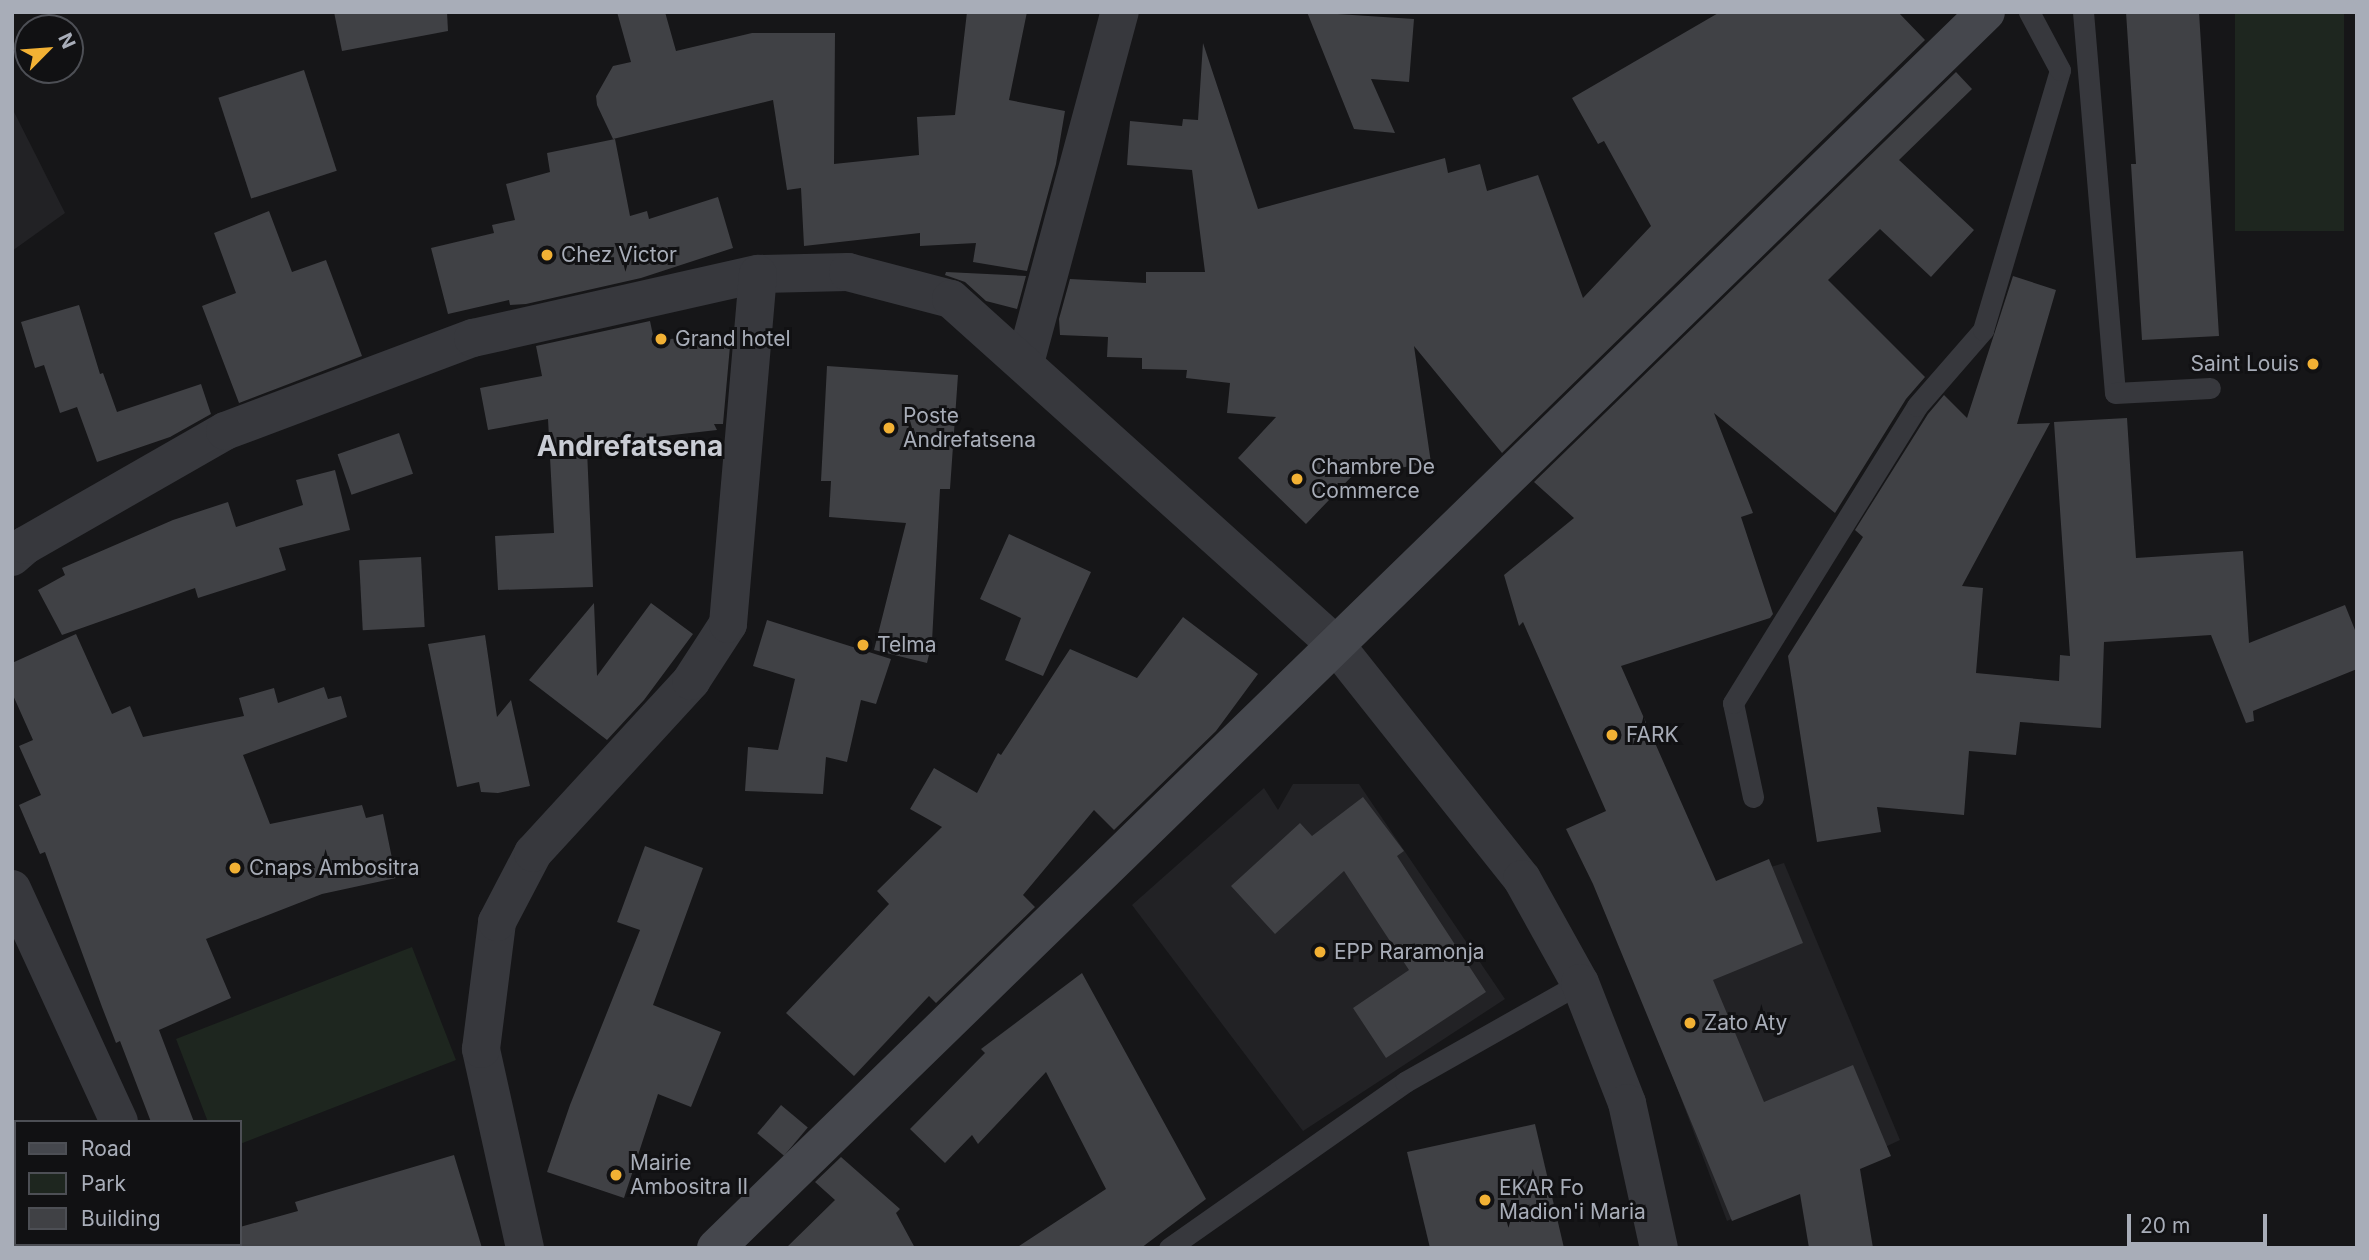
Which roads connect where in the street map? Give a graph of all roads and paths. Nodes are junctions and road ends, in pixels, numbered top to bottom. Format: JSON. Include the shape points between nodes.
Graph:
{"nodes":[{"id":1,"x":1120,"y":12,"type":"edge"},
{"id":2,"x":1986,"y":12,"type":"edge"},
{"id":3,"x":2029,"y":12,"type":"edge"},
{"id":4,"x":2083,"y":12,"type":"edge"},
{"id":5,"x":758,"y":274,"type":"junction"},
{"id":6,"x":1026,"y":363,"type":"junction"},
{"id":7,"x":2210,"y":388,"type":"dead end"},
{"id":8,"x":12,"y":556,"type":"edge"},
{"id":9,"x":1335,"y":644,"type":"junction"},
{"id":10,"x":1753,"y":797,"type":"dead end"},
{"id":11,"x":12,"y":889,"type":"edge"},
{"id":12,"x":1580,"y":983,"type":"junction"},
{"id":13,"x":118,"y":1120,"type":"edge"},
{"id":14,"x":525,"y":1248,"type":"edge"},
{"id":15,"x":716,"y":1248,"type":"edge"},
{"id":16,"x":1169,"y":1248,"type":"edge"},
{"id":17,"x":1659,"y":1248,"type":"edge"}],
"edges":[{"from":1,"to":6,"type":"street"},
{"from":2,"to":9,"type":"street"},
{"from":3,"to":10,"type":"lane","via":[[2060,70],[1983,330],[1917,406],[1733,703]]},
{"from":4,"to":7,"type":"lane","via":[[2115,393]]},
{"from":5,"to":6,"type":"street","via":[[848,272],[951,299]]},
{"from":5,"to":8,"type":"street","via":[[473,338],[225,431]]},
{"from":5,"to":14,"type":"street","via":[[728,624],[691,681],[533,853],[497,922],[481,1049]]},
{"from":6,"to":9,"type":"street"},
{"from":9,"to":12,"type":"street","via":[[1522,879]]},
{"from":9,"to":15,"type":"street"},
{"from":11,"to":13,"type":"street"},
{"from":12,"to":16,"type":"lane","via":[[1405,1082]]},
{"from":12,"to":17,"type":"street","via":[[1627,1103]]}]}
